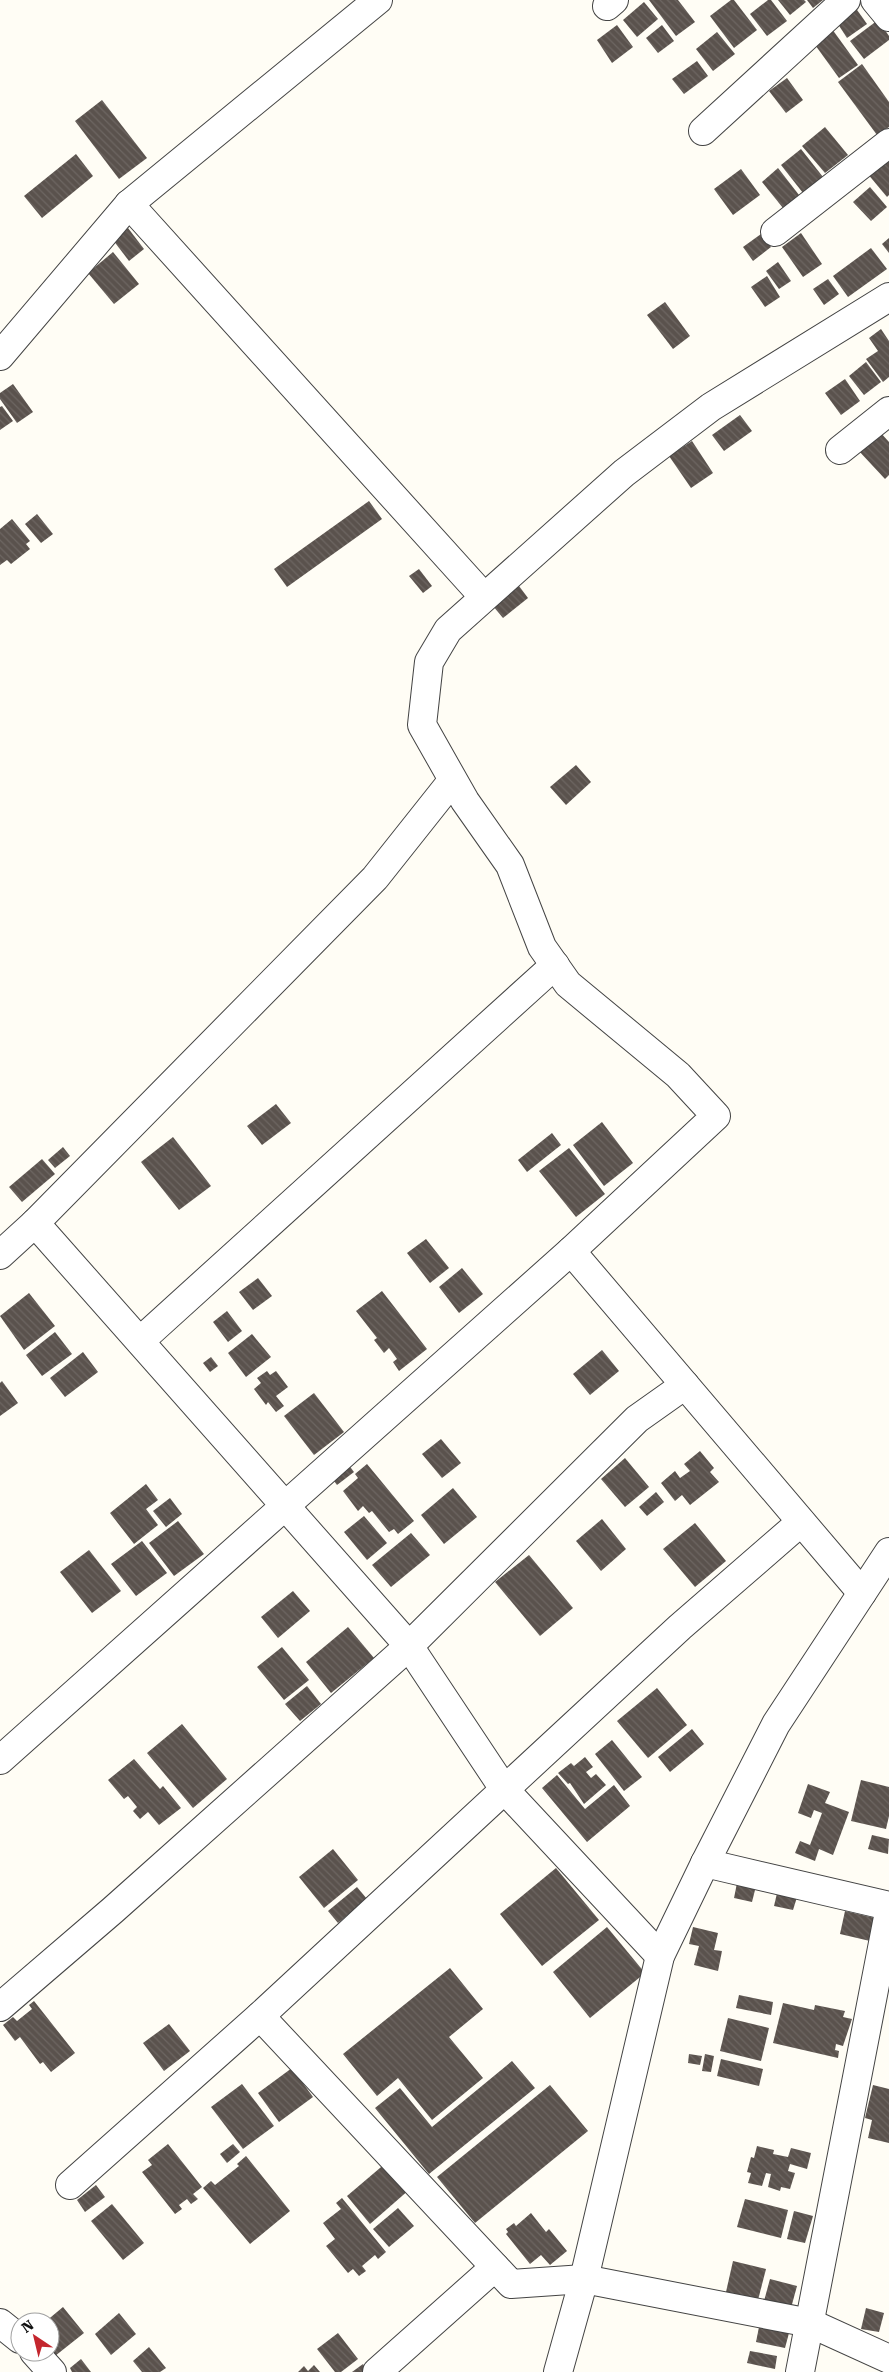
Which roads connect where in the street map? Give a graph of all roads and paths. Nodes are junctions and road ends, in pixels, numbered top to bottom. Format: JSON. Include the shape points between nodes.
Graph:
{"nodes":[{"id":1,"x":378,"y":0,"type":"edge"},
{"id":2,"x":846,"y":0,"type":"edge"},
{"id":3,"x":875,"y":0,"type":"edge"},
{"id":4,"x":889,"y":17,"type":"edge"},
{"id":5,"x":703,"y":131,"type":"dead end"},
{"id":6,"x":889,"y":143,"type":"edge"},
{"id":7,"x":129,"y":204,"type":"junction"},
{"id":8,"x":775,"y":232,"type":"dead end"},
{"id":9,"x":889,"y":297,"type":"edge"},
{"id":10,"x":0,"y":356,"type":"edge"},
{"id":11,"x":889,"y":410,"type":"edge"},
{"id":12,"x":840,"y":450,"type":"dead end"},
{"id":13,"x":484,"y":597,"type":"junction"},
{"id":14,"x":452,"y":781,"type":"junction"},
{"id":15,"x":555,"y":965,"type":"junction"},
{"id":16,"x":35,"y":1223,"type":"junction"},
{"id":17,"x":571,"y":1251,"type":"junction"},
{"id":18,"x":0,"y":1255,"type":"edge"},
{"id":19,"x":140,"y":1341,"type":"junction"},
{"id":20,"x":685,"y":1385,"type":"junction"},
{"id":21,"x":286,"y":1506,"type":"junction"},
{"id":22,"x":801,"y":1522,"type":"junction"},
{"id":23,"x":889,"y":1552,"type":"edge"},
{"id":24,"x":862,"y":1593,"type":"junction"},
{"id":25,"x":409,"y":1646,"type":"junction"},
{"id":26,"x":0,"y":1760,"type":"edge"},
{"id":27,"x":504,"y":1790,"type":"junction"},
{"id":28,"x":705,"y":1863,"type":"junction"},
{"id":29,"x":889,"y":1906,"type":"edge"},
{"id":30,"x":889,"y":1912,"type":"edge"},
{"id":31,"x":660,"y":1956,"type":"junction"},
{"id":32,"x":0,"y":2007,"type":"edge"},
{"id":33,"x":260,"y":2016,"type":"junction"},
{"id":34,"x":70,"y":2186,"type":"dead end"},
{"id":35,"x":495,"y":2267,"type":"junction"},
{"id":36,"x":584,"y":2279,"type":"junction"},
{"id":37,"x":0,"y":2323,"type":"edge"},
{"id":38,"x":810,"y":2323,"type":"junction"},
{"id":39,"x":10,"y":2331,"type":"edge"},
{"id":40,"x":889,"y":2359,"type":"edge"},
{"id":41,"x":43,"y":2362,"type":"edge"},
{"id":42,"x":52,"y":2372,"type":"edge"},
{"id":43,"x":377,"y":2372,"type":"edge"},
{"id":44,"x":558,"y":2372,"type":"edge"},
{"id":45,"x":800,"y":2372,"type":"edge"}],
"edges":[{"from":1,"to":7,"type":"street"},
{"from":2,"to":5,"type":"street"},
{"from":3,"to":4,"type":"street"},
{"from":6,"to":8,"type":"street"},
{"from":7,"to":10,"type":"street"},
{"from":7,"to":13,"type":"street"},
{"from":9,"to":13,"type":"street","via":[[710,407],[624,473]]},
{"from":11,"to":12,"type":"street"},
{"from":13,"to":14,"type":"street","via":[[448,630],[429,662],[422,725]]},
{"from":14,"to":15,"type":"street","via":[[510,865],[542,947]]},
{"from":14,"to":16,"type":"street","via":[[375,878]]},
{"from":15,"to":17,"type":"street","via":[[568,984],[678,1075],[716,1116]]},
{"from":15,"to":19,"type":"street"},
{"from":16,"to":18,"type":"street"},
{"from":16,"to":19,"type":"street"},
{"from":17,"to":20,"type":"street"},
{"from":17,"to":21,"type":"street"},
{"from":19,"to":21,"type":"street"},
{"from":20,"to":22,"type":"street"},
{"from":20,"to":25,"type":"street","via":[[636,1419]]},
{"from":21,"to":25,"type":"street"},
{"from":21,"to":26,"type":"street"},
{"from":22,"to":24,"type":"street"},
{"from":22,"to":27,"type":"street","via":[[680,1627]]},
{"from":23,"to":24,"type":"street"},
{"from":24,"to":28,"type":"street","via":[[776,1724]]},
{"from":25,"to":27,"type":"street"},
{"from":25,"to":32,"type":"street"},
{"from":27,"to":31,"type":"street"},
{"from":27,"to":33,"type":"street"},
{"from":28,"to":29,"type":"street"},
{"from":28,"to":31,"type":"street"},
{"from":30,"to":38,"type":"street"},
{"from":31,"to":36,"type":"street"},
{"from":33,"to":34,"type":"street"},
{"from":33,"to":35,"type":"street"},
{"from":35,"to":36,"type":"street","via":[[511,2284]]},
{"from":35,"to":43,"type":"street"},
{"from":36,"to":38,"type":"street"},
{"from":36,"to":44,"type":"street"},
{"from":37,"to":39,"type":"street"},
{"from":38,"to":40,"type":"street"},
{"from":38,"to":45,"type":"street"},
{"from":41,"to":42,"type":"street"}]}
